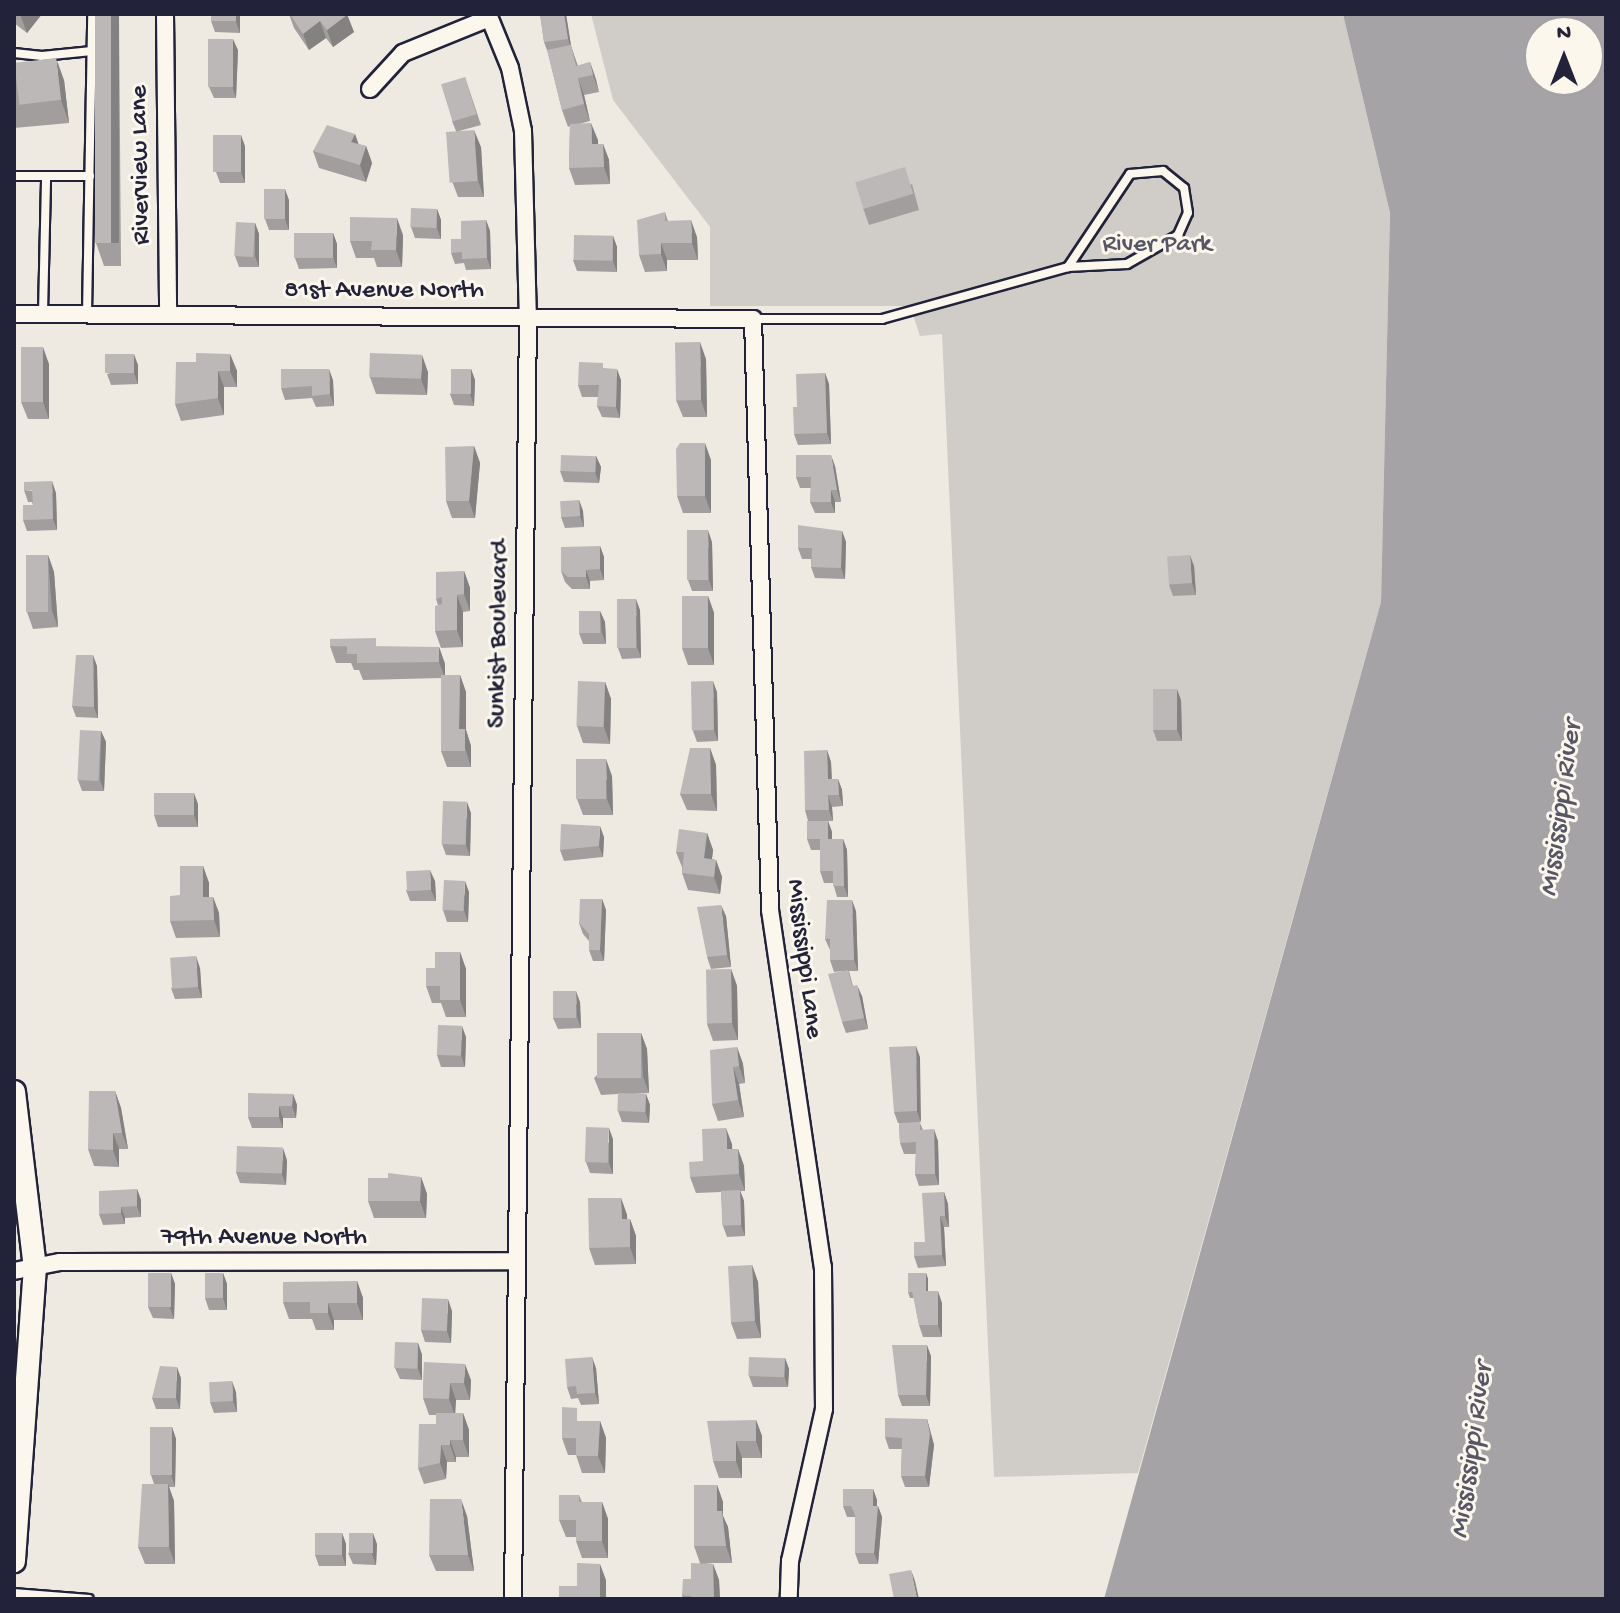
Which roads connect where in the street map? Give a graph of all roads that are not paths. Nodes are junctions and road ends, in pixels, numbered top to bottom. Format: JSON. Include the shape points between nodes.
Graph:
{"nodes":[{"id":1,"x":92,"y":14,"type":"edge"},
{"id":2,"x":165,"y":14,"type":"edge"},
{"id":3,"x":488,"y":16,"type":"edge"},
{"id":4,"x":92,"y":51,"type":"junction"},
{"id":5,"x":14,"y":53,"type":"edge"},
{"id":6,"x":370,"y":89,"type":"dead end"},
{"id":7,"x":14,"y":176,"type":"edge"},
{"id":8,"x":46,"y":176,"type":"junction"},
{"id":9,"x":90,"y":176,"type":"junction"},
{"id":10,"x":1068,"y":267,"type":"junction"},
{"id":11,"x":43,"y":313,"type":"junction"},
{"id":12,"x":14,"y":314,"type":"edge"},
{"id":13,"x":87,"y":314,"type":"junction"},
{"id":14,"x":168,"y":315,"type":"junction"},
{"id":15,"x":528,"y":316,"type":"junction"},
{"id":16,"x":753,"y":319,"type":"junction"},
{"id":17,"x":14,"y":1092,"type":"edge"},
{"id":18,"x":515,"y":1261,"type":"junction"},
{"id":19,"x":25,"y":1269,"type":"edge"},
{"id":20,"x":14,"y":1561,"type":"edge"},
{"id":21,"x":14,"y":1593,"type":"edge"},
{"id":22,"x":89,"y":1599,"type":"edge"},
{"id":23,"x":513,"y":1599,"type":"edge"},
{"id":24,"x":789,"y":1599,"type":"edge"}],
"edges":[{"from":1,"to":4,"type":"lane"},
{"from":2,"to":14,"type":"street","name":"Riverview Lane"},
{"from":3,"to":6,"type":"street","via":[[403,53]]},
{"from":3,"to":15,"type":"street","name":"Sunkist Boulevard","via":[[510,68],[523,131]]},
{"from":4,"to":5,"type":"lane"},
{"from":4,"to":9,"type":"lane"},
{"from":7,"to":8,"type":"lane"},
{"from":8,"to":9,"type":"lane"},
{"from":8,"to":11,"type":"lane"},
{"from":9,"to":13,"type":"lane"},
{"from":10,"to":10,"type":"lane","via":[[1127,264],[1161,248],[1186,224],[1184,188],[1163,171],[1130,174]]},
{"from":10,"to":16,"type":"lane","via":[[882,319]]},
{"from":11,"to":12,"type":"street","name":"81st Avenue North"},
{"from":11,"to":13,"type":"street","name":"81st Avenue North"},
{"from":13,"to":14,"type":"street","name":"81st Avenue North"},
{"from":14,"to":15,"type":"street","name":"81st Avenue North"},
{"from":15,"to":16,"type":"street","name":"81st Avenue North"},
{"from":15,"to":18,"type":"street","name":"Sunkist Boulevard"},
{"from":16,"to":24,"type":"street","name":"Mississippi Lane","via":[[770,910],[823,1267],[824,1409],[790,1561]]},
{"from":17,"to":19,"type":"street"},
{"from":18,"to":19,"type":"street","name":"79th Avenue North","via":[[60,1262]]},
{"from":18,"to":23,"type":"street","name":"Sunkist Boulevard"},
{"from":19,"to":20,"type":"street"},
{"from":21,"to":22,"type":"lane"}]}
